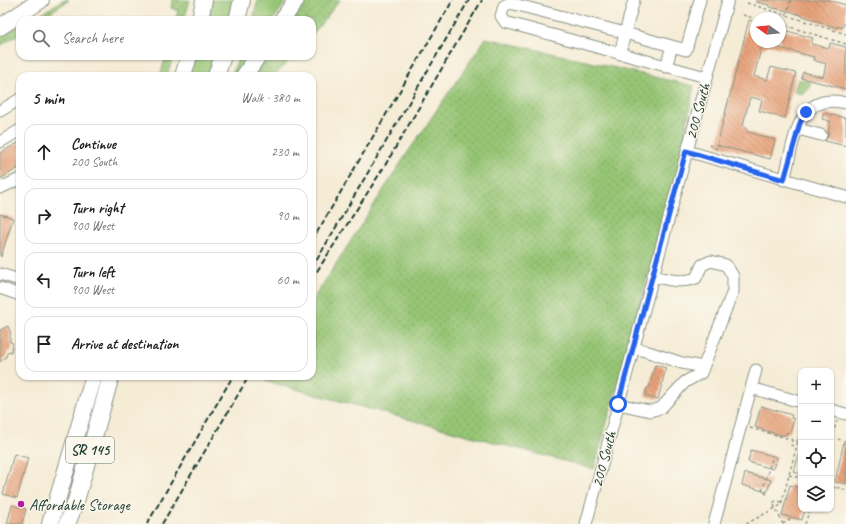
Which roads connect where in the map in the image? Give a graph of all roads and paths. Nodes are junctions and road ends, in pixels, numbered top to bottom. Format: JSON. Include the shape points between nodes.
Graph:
{"nodes":[{"id":1,"x":199,"y":0,"type":"edge"},
{"id":2,"x":204,"y":0,"type":"edge"},
{"id":3,"x":242,"y":0,"type":"edge"},
{"id":4,"x":296,"y":0,"type":"edge"},
{"id":5,"x":634,"y":0,"type":"edge"},
{"id":6,"x":700,"y":0,"type":"edge"},
{"id":7,"x":728,"y":0,"type":"edge"},
{"id":8,"x":791,"y":0,"type":"edge"},
{"id":9,"x":40,"y":2,"type":"edge"},
{"id":10,"x":747,"y":3,"type":"dead end"},
{"id":11,"x":778,"y":12,"type":"edge"},
{"id":12,"x":743,"y":15,"type":"dead end"},
{"id":13,"x":786,"y":15,"type":"joint"},
{"id":14,"x":18,"y":16,"type":"edge"},
{"id":15,"x":199,"y":16,"type":"edge"},
{"id":16,"x":200,"y":16,"type":"edge"},
{"id":17,"x":238,"y":16,"type":"edge"},
{"id":18,"x":285,"y":16,"type":"edge"},
{"id":19,"x":16,"y":17,"type":"edge"},
{"id":20,"x":750,"y":17,"type":"edge"},
{"id":21,"x":786,"y":26,"type":"edge"},
{"id":22,"x":0,"y":27,"type":"edge"},
{"id":23,"x":625,"y":33,"type":"junction"},
{"id":24,"x":846,"y":33,"type":"edge"},
{"id":25,"x":846,"y":44,"type":"edge"},
{"id":26,"x":672,"y":46,"type":"junction"},
{"id":27,"x":620,"y":54,"type":"junction"},
{"id":28,"x":188,"y":60,"type":"edge"},
{"id":29,"x":222,"y":60,"type":"edge"},
{"id":30,"x":255,"y":60,"type":"edge"},
{"id":31,"x":666,"y":67,"type":"junction"},
{"id":32,"x":184,"y":72,"type":"edge"},
{"id":33,"x":217,"y":72,"type":"edge"},
{"id":34,"x":247,"y":72,"type":"edge"},
{"id":35,"x":706,"y":77,"type":"junction"},
{"id":36,"x":16,"y":101,"type":"edge"},
{"id":37,"x":846,"y":103,"type":"edge"},
{"id":38,"x":0,"y":111,"type":"edge"},
{"id":39,"x":798,"y":129,"type":"junction"},
{"id":40,"x":16,"y":132,"type":"edge"},
{"id":41,"x":821,"y":135,"type":"dead end"},
{"id":42,"x":0,"y":142,"type":"edge"},
{"id":43,"x":686,"y":151,"type":"junction"},
{"id":44,"x":784,"y":180,"type":"junction"},
{"id":45,"x":16,"y":181,"type":"edge"},
{"id":46,"x":0,"y":188,"type":"edge"},
{"id":47,"x":846,"y":197,"type":"edge"},
{"id":48,"x":0,"y":274,"type":"edge"},
{"id":49,"x":652,"y":276,"type":"junction"},
{"id":50,"x":16,"y":279,"type":"edge"},
{"id":51,"x":0,"y":288,"type":"edge"},
{"id":52,"x":16,"y":294,"type":"edge"},
{"id":53,"x":633,"y":347,"type":"junction"},
{"id":54,"x":703,"y":367,"type":"junction"},
{"id":55,"x":756,"y":370,"type":"dead end"},
{"id":56,"x":93,"y":380,"type":"edge"},
{"id":57,"x":111,"y":380,"type":"edge"},
{"id":58,"x":751,"y":388,"type":"junction"},
{"id":59,"x":798,"y":401,"type":"edge"},
{"id":60,"x":618,"y":404,"type":"junction"},
{"id":61,"x":842,"y":417,"type":"edge"},
{"id":62,"x":749,"y":428,"type":"dead end"},
{"id":63,"x":834,"y":433,"type":"edge"},
{"id":64,"x":792,"y":439,"type":"junction"},
{"id":65,"x":834,"y":439,"type":"edge"},
{"id":66,"x":798,"y":441,"type":"joint"},
{"id":67,"x":844,"y":441,"type":"dead end"},
{"id":68,"x":796,"y":447,"type":"junction"},
{"id":69,"x":773,"y":456,"type":"dead end"},
{"id":70,"x":789,"y":474,"type":"junction"},
{"id":71,"x":798,"y":477,"type":"edge"},
{"id":72,"x":835,"y":487,"type":"joint"},
{"id":73,"x":834,"y":490,"type":"edge"},
{"id":74,"x":846,"y":490,"type":"edge"},
{"id":75,"x":767,"y":494,"type":"dead end"},
{"id":76,"x":782,"y":502,"type":"junction"},
{"id":77,"x":775,"y":509,"type":"junction"},
{"id":78,"x":809,"y":512,"type":"edge"},
{"id":79,"x":790,"y":519,"type":"dead end"},
{"id":80,"x":50,"y":524,"type":"edge"},
{"id":81,"x":67,"y":524,"type":"edge"},
{"id":82,"x":586,"y":524,"type":"edge"},
{"id":83,"x":714,"y":524,"type":"edge"},
{"id":84,"x":746,"y":524,"type":"edge"},
{"id":85,"x":783,"y":524,"type":"edge"},
{"id":86,"x":805,"y":524,"type":"edge"}],
"edges":[{"from":1,"to":15,"type":"highway"},
{"from":2,"to":16,"type":"highway"},
{"from":3,"to":17,"type":"highway"},
{"from":4,"to":18,"type":"highway"},
{"from":5,"to":23,"type":"street"},
{"from":6,"to":26,"type":"street","via":[[686,50]]},
{"from":7,"to":35,"type":"street","name":"200 South"},
{"from":8,"to":13,"type":"path"},
{"from":9,"to":14,"type":"highway"},
{"from":10,"to":11,"type":"path"},
{"from":12,"to":20,"type":"path"},
{"from":13,"to":24,"type":"path"},
{"from":19,"to":22,"type":"highway"},
{"from":21,"to":25,"type":"path"},
{"from":23,"to":26,"type":"street"},
{"from":23,"to":27,"type":"street"},
{"from":23,"to":27,"type":"street","via":[[513,3],[507,3],[501,12],[505,22]]},
{"from":26,"to":31,"type":"street"},
{"from":27,"to":31,"type":"street"},
{"from":28,"to":32,"type":"highway"},
{"from":29,"to":33,"type":"highway"},
{"from":30,"to":34,"type":"highway"},
{"from":31,"to":35,"type":"street"},
{"from":35,"to":43,"type":"street","name":"200 South"},
{"from":36,"to":38,"type":"street"},
{"from":37,"to":39,"type":"street","via":[[832,100],[815,104],[802,117]]},
{"from":39,"to":41,"type":"street"},
{"from":39,"to":44,"type":"street"},
{"from":40,"to":42,"type":"street"},
{"from":43,"to":44,"type":"street"},
{"from":43,"to":49,"type":"street","name":"200 South"},
{"from":44,"to":47,"type":"street"},
{"from":45,"to":46,"type":"street"},
{"from":48,"to":50,"type":"street"},
{"from":49,"to":53,"type":"street","name":"200 South"},
{"from":49,"to":54,"type":"street","via":[[689,281],[696,278],[702,265],[711,261],[726,265],[732,276],[733,291]]},
{"from":51,"to":52,"type":"street"},
{"from":53,"to":54,"type":"street"},
{"from":53,"to":60,"type":"street","name":"200 South"},
{"from":54,"to":60,"type":"street","via":[[701,373],[685,382],[661,408],[650,412]]},
{"from":55,"to":58,"type":"street"},
{"from":56,"to":80,"type":"highway","number":"SR 145"},
{"from":57,"to":81,"type":"highway","number":"SR 145"},
{"from":58,"to":59,"type":"street"},
{"from":58,"to":83,"type":"street"},
{"from":60,"to":82,"type":"street","name":"200 South"},
{"from":61,"to":63,"type":"path"},
{"from":62,"to":64,"type":"path"},
{"from":64,"to":66,"type":"path"},
{"from":64,"to":68,"type":"path","via":[[791,446]]},
{"from":65,"to":67,"type":"path"},
{"from":66,"to":68,"type":"path"},
{"from":68,"to":70,"type":"path"},
{"from":69,"to":75,"type":"path","via":[[762,491]]},
{"from":70,"to":71,"type":"path"},
{"from":70,"to":76,"type":"path"},
{"from":72,"to":73,"type":"path"},
{"from":72,"to":74,"type":"path"},
{"from":76,"to":77,"type":"path"},
{"from":76,"to":77,"type":"path","via":[[774,502]]},
{"from":77,"to":84,"type":"path"},
{"from":77,"to":85,"type":"path"},
{"from":78,"to":86,"type":"path"},
{"from":79,"to":85,"type":"path"}]}
